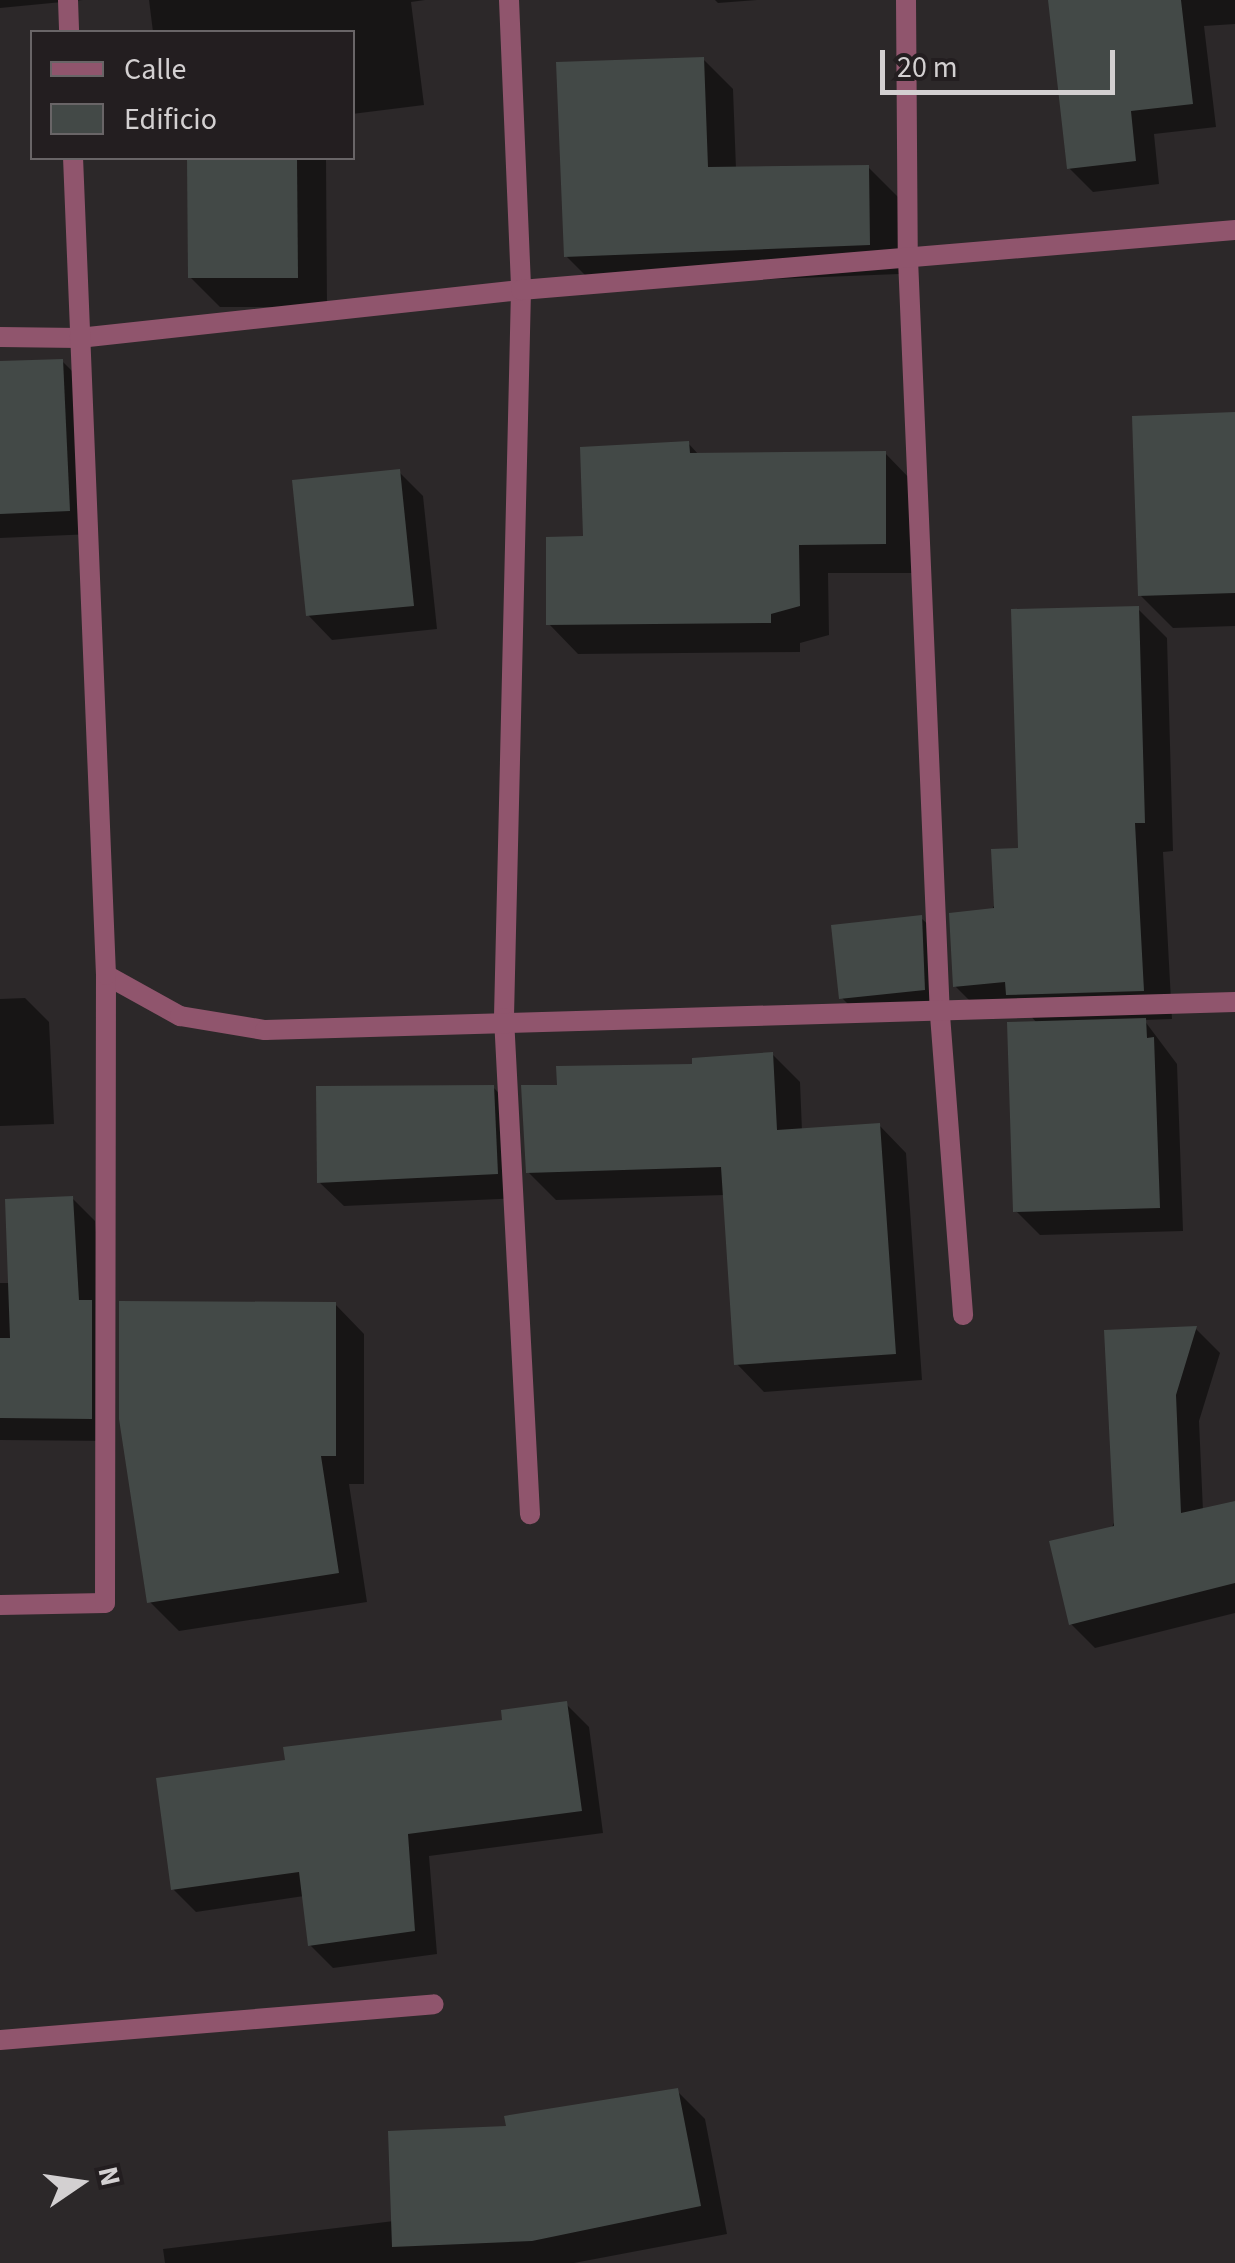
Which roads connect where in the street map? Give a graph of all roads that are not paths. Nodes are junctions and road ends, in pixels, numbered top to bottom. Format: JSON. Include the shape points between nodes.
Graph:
{"nodes":[{"id":1,"x":68,"y":0,"type":"edge"},
{"id":2,"x":509,"y":0,"type":"edge"},
{"id":3,"x":906,"y":0,"type":"edge"},
{"id":4,"x":69,"y":30,"type":"edge"},
{"id":5,"x":73,"y":160,"type":"edge"},
{"id":6,"x":1235,"y":230,"type":"edge"},
{"id":7,"x":908,"y":260,"type":"junction"},
{"id":8,"x":521,"y":290,"type":"junction"},
{"id":9,"x":0,"y":337,"type":"edge"},
{"id":10,"x":79,"y":338,"type":"junction"},
{"id":11,"x":106,"y":976,"type":"junction"},
{"id":12,"x":1235,"y":1002,"type":"edge"},
{"id":13,"x":940,"y":1015,"type":"junction"},
{"id":14,"x":504,"y":1018,"type":"junction"},
{"id":15,"x":962,"y":1315,"type":"dead end"},
{"id":16,"x":530,"y":1514,"type":"dead end"},
{"id":17,"x":0,"y":1604,"type":"edge"},
{"id":18,"x":434,"y":2004,"type":"dead end"},
{"id":19,"x":0,"y":2040,"type":"edge"}],
"edges":[{"from":1,"to":4,"type":"street"},
{"from":2,"to":8,"type":"street"},
{"from":3,"to":7,"type":"street"},
{"from":5,"to":10,"type":"street"},
{"from":6,"to":7,"type":"street"},
{"from":7,"to":8,"type":"street"},
{"from":7,"to":13,"type":"street"},
{"from":8,"to":10,"type":"street"},
{"from":8,"to":14,"type":"street"},
{"from":9,"to":10,"type":"street"},
{"from":10,"to":11,"type":"street"},
{"from":11,"to":14,"type":"street","via":[[180,1016],[266,1030]]},
{"from":11,"to":17,"type":"street","via":[[105,1603]]},
{"from":12,"to":13,"type":"street"},
{"from":13,"to":14,"type":"street"},
{"from":13,"to":15,"type":"street"},
{"from":14,"to":16,"type":"street"},
{"from":18,"to":19,"type":"street"}]}
